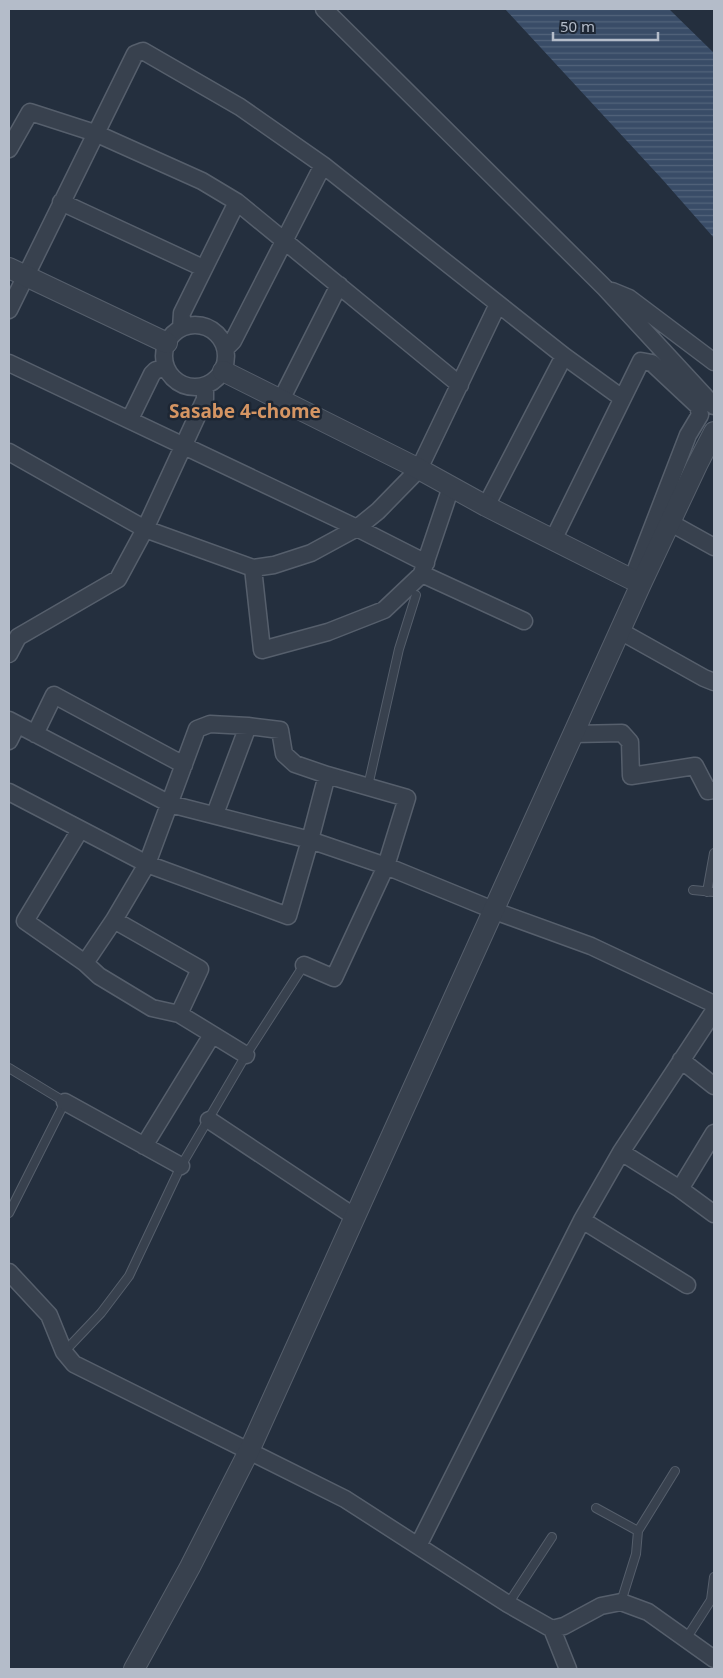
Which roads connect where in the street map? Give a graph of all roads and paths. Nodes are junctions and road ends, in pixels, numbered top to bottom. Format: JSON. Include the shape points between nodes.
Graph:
{"nodes":[{"id":1,"x":324,"y":9,"type":"edge"},
{"id":2,"x":94,"y":133,"type":"junction"},
{"id":3,"x":9,"y":149,"type":"edge"},
{"id":4,"x":323,"y":165,"type":"junction"},
{"id":5,"x":61,"y":202,"type":"junction"},
{"id":6,"x":237,"y":202,"type":"junction"},
{"id":7,"x":284,"y":241,"type":"junction"},
{"id":8,"x":203,"y":268,"type":"junction"},
{"id":9,"x":17,"y":272,"type":"edge"},
{"id":10,"x":340,"y":285,"type":"junction"},
{"id":11,"x":605,"y":288,"type":"junction"},
{"id":12,"x":498,"y":304,"type":"junction"},
{"id":13,"x":9,"y":310,"type":"edge"},
{"id":14,"x":181,"y":328,"type":"junction"},
{"id":15,"x":167,"y":343,"type":"junction"},
{"id":16,"x":226,"y":348,"type":"junction"},
{"id":17,"x":564,"y":356,"type":"junction"},
{"id":18,"x":714,"y":362,"type":"edge"},
{"id":19,"x":9,"y":363,"type":"edge"},
{"id":20,"x":166,"y":368,"type":"junction"},
{"id":21,"x":223,"y":371,"type":"junction"},
{"id":22,"x":460,"y":385,"type":"junction"},
{"id":23,"x":205,"y":386,"type":"junction"},
{"id":24,"x":622,"y":398,"type":"junction"},
{"id":25,"x":281,"y":400,"type":"junction"},
{"id":26,"x":714,"y":406,"type":"edge"},
{"id":27,"x":130,"y":419,"type":"junction"},
{"id":28,"x":714,"y":432,"type":"edge"},
{"id":29,"x":183,"y":445,"type":"junction"},
{"id":30,"x":9,"y":452,"type":"edge"},
{"id":31,"x":419,"y":469,"type":"junction"},
{"id":32,"x":451,"y":487,"type":"junction"},
{"id":33,"x":486,"y":506,"type":"junction"},
{"id":34,"x":670,"y":522,"type":"junction"},
{"id":35,"x":145,"y":528,"type":"junction"},
{"id":36,"x":357,"y":528,"type":"junction"},
{"id":37,"x":553,"y":540,"type":"junction"},
{"id":38,"x":714,"y":547,"type":"edge"},
{"id":39,"x":253,"y":568,"type":"junction"},
{"id":40,"x":424,"y":568,"type":"junction"},
{"id":41,"x":637,"y":582,"type":"junction"},
{"id":42,"x":416,"y":595,"type":"joint"},
{"id":43,"x":524,"y":621,"type":"dead end"},
{"id":44,"x":620,"y":631,"type":"junction"},
{"id":45,"x":9,"y":654,"type":"edge"},
{"id":46,"x":714,"y":682,"type":"edge"},
{"id":47,"x":13,"y":722,"type":"edge"},
{"id":48,"x":248,"y":726,"type":"junction"},
{"id":49,"x":35,"y":734,"type":"junction"},
{"id":50,"x":574,"y":734,"type":"junction"},
{"id":51,"x":9,"y":741,"type":"edge"},
{"id":52,"x":184,"y":765,"type":"junction"},
{"id":53,"x":327,"y":775,"type":"junction"},
{"id":54,"x":368,"y":786,"type":"junction"},
{"id":55,"x":714,"y":790,"type":"edge"},
{"id":56,"x":9,"y":792,"type":"edge"},
{"id":57,"x":170,"y":804,"type":"junction"},
{"id":58,"x":215,"y":814,"type":"junction"},
{"id":59,"x":80,"y":830,"type":"junction"},
{"id":60,"x":310,"y":840,"type":"junction"},
{"id":61,"x":714,"y":853,"type":"edge"},
{"id":62,"x":147,"y":864,"type":"junction"},
{"id":63,"x":386,"y":866,"type":"junction"},
{"id":64,"x":693,"y":890,"type":"dead end"},
{"id":65,"x":711,"y":892,"type":"edge"},
{"id":66,"x":494,"y":910,"type":"junction"},
{"id":67,"x":114,"y":920,"type":"junction"},
{"id":68,"x":85,"y":964,"type":"junction"},
{"id":69,"x":304,"y":965,"type":"joint"},
{"id":70,"x":714,"y":1004,"type":"edge"},
{"id":71,"x":714,"y":1011,"type":"edge"},
{"id":72,"x":178,"y":1014,"type":"junction"},
{"id":73,"x":212,"y":1035,"type":"junction"},
{"id":74,"x":246,"y":1055,"type":"junction"},
{"id":75,"x":681,"y":1060,"type":"junction"},
{"id":76,"x":9,"y":1068,"type":"edge"},
{"id":77,"x":714,"y":1086,"type":"edge"},
{"id":78,"x":65,"y":1102,"type":"junction"},
{"id":79,"x":209,"y":1120,"type":"junction"},
{"id":80,"x":714,"y":1134,"type":"edge"},
{"id":81,"x":144,"y":1146,"type":"junction"},
{"id":82,"x":621,"y":1152,"type":"junction"},
{"id":83,"x":181,"y":1166,"type":"junction"},
{"id":84,"x":680,"y":1189,"type":"junction"},
{"id":85,"x":9,"y":1213,"type":"edge"},
{"id":86,"x":714,"y":1214,"type":"edge"},
{"id":87,"x":355,"y":1217,"type":"junction"},
{"id":88,"x":582,"y":1220,"type":"junction"},
{"id":89,"x":9,"y":1272,"type":"edge"},
{"id":90,"x":687,"y":1285,"type":"dead end"},
{"id":91,"x":64,"y":1352,"type":"junction"},
{"id":92,"x":249,"y":1451,"type":"junction"},
{"id":93,"x":676,"y":1471,"type":"dead end"},
{"id":94,"x":596,"y":1508,"type":"dead end"},
{"id":95,"x":638,"y":1531,"type":"junction"},
{"id":96,"x":552,"y":1537,"type":"dead end"},
{"id":97,"x":418,"y":1546,"type":"junction"},
{"id":98,"x":714,"y":1577,"type":"edge"},
{"id":99,"x":621,"y":1602,"type":"junction"},
{"id":100,"x":508,"y":1604,"type":"junction"},
{"id":101,"x":552,"y":1629,"type":"junction"},
{"id":102,"x":686,"y":1638,"type":"junction"},
{"id":103,"x":714,"y":1659,"type":"edge"},
{"id":104,"x":134,"y":1669,"type":"edge"},
{"id":105,"x":568,"y":1669,"type":"edge"}],
"edges":[{"from":1,"to":11,"type":"street"},
{"from":2,"to":3,"type":"street","via":[[30,112]]},
{"from":2,"to":4,"type":"street","via":[[135,54],[143,51],[240,108]]},
{"from":2,"to":5,"type":"street"},
{"from":2,"to":6,"type":"street","via":[[202,181]]},
{"from":4,"to":7,"type":"street"},
{"from":4,"to":12,"type":"street"},
{"from":5,"to":8,"type":"street"},
{"from":5,"to":9,"type":"street"},
{"from":6,"to":7,"type":"street"},
{"from":6,"to":8,"type":"street"},
{"from":7,"to":10,"type":"street"},
{"from":7,"to":16,"type":"street","via":[[233,341]]},
{"from":8,"to":14,"type":"street","via":[[182,313]]},
{"from":9,"to":13,"type":"street"},
{"from":9,"to":15,"type":"street"},
{"from":10,"to":22,"type":"street"},
{"from":10,"to":25,"type":"street"},
{"from":11,"to":18,"type":"street","via":[[629,298]]},
{"from":11,"to":26,"type":"street"},
{"from":12,"to":17,"type":"street"},
{"from":12,"to":22,"type":"street"},
{"from":14,"to":15,"type":"street"},
{"from":14,"to":16,"type":"street","via":[[199,325],[219,335]]},
{"from":15,"to":20,"type":"street"},
{"from":16,"to":21,"type":"street"},
{"from":17,"to":24,"type":"street"},
{"from":17,"to":33,"type":"street"},
{"from":19,"to":27,"type":"street"},
{"from":20,"to":23,"type":"street","via":[[171,376],[187,386]]},
{"from":20,"to":27,"type":"street","via":[[152,374]]},
{"from":21,"to":23,"type":"street"},
{"from":21,"to":25,"type":"street"},
{"from":22,"to":31,"type":"street"},
{"from":23,"to":29,"type":"street","via":[[205,400]]},
{"from":24,"to":37,"type":"street"},
{"from":24,"to":41,"type":"street","via":[[641,361],[652,363],[698,406],[700,415],[688,435]]},
{"from":25,"to":31,"type":"street"},
{"from":27,"to":29,"type":"street"},
{"from":28,"to":34,"type":"street"},
{"from":29,"to":35,"type":"street"},
{"from":29,"to":36,"type":"street"},
{"from":30,"to":35,"type":"street"},
{"from":31,"to":32,"type":"street"},
{"from":31,"to":36,"type":"street"},
{"from":32,"to":33,"type":"street"},
{"from":32,"to":40,"type":"street"},
{"from":33,"to":37,"type":"street"},
{"from":34,"to":38,"type":"street"},
{"from":34,"to":41,"type":"street"},
{"from":35,"to":39,"type":"street"},
{"from":35,"to":45,"type":"street","via":[[118,579],[18,637]]},
{"from":36,"to":39,"type":"street","via":[[312,553]]},
{"from":36,"to":40,"type":"street"},
{"from":37,"to":41,"type":"street"},
{"from":39,"to":40,"type":"street","via":[[262,650],[328,632],[384,610]]},
{"from":40,"to":42,"type":"street"},
{"from":40,"to":43,"type":"street"},
{"from":41,"to":44,"type":"street"},
{"from":42,"to":54,"type":"lane","via":[[399,649]]},
{"from":44,"to":46,"type":"street"},
{"from":44,"to":50,"type":"street"},
{"from":47,"to":49,"type":"street"},
{"from":47,"to":51,"type":"street"},
{"from":48,"to":52,"type":"street","via":[[210,724],[197,729]]},
{"from":48,"to":53,"type":"street","via":[[280,730],[284,754],[295,764]]},
{"from":48,"to":58,"type":"street"},
{"from":49,"to":52,"type":"street","via":[[54,695]]},
{"from":49,"to":57,"type":"street"},
{"from":50,"to":55,"type":"street","via":[[622,733],[630,742],[631,776],[695,766],[708,791]]},
{"from":50,"to":66,"type":"street"},
{"from":52,"to":57,"type":"street"},
{"from":53,"to":54,"type":"street"},
{"from":53,"to":60,"type":"street"},
{"from":54,"to":63,"type":"street","via":[[407,798]]},
{"from":56,"to":59,"type":"street"},
{"from":57,"to":58,"type":"street"},
{"from":57,"to":62,"type":"street"},
{"from":58,"to":60,"type":"street"},
{"from":59,"to":62,"type":"street"},
{"from":59,"to":68,"type":"street","via":[[25,921]]},
{"from":60,"to":62,"type":"street","via":[[288,916]]},
{"from":60,"to":63,"type":"street"},
{"from":61,"to":65,"type":"lane"},
{"from":62,"to":67,"type":"street"},
{"from":63,"to":66,"type":"street"},
{"from":63,"to":69,"type":"street","via":[[334,978]]},
{"from":64,"to":65,"type":"lane"},
{"from":66,"to":70,"type":"street","via":[[591,946]]},
{"from":66,"to":87,"type":"street"},
{"from":67,"to":68,"type":"street"},
{"from":67,"to":72,"type":"street","via":[[200,970]]},
{"from":68,"to":72,"type":"street","via":[[152,1008]]},
{"from":69,"to":74,"type":"lane"},
{"from":71,"to":75,"type":"street"},
{"from":72,"to":73,"type":"street"},
{"from":73,"to":74,"type":"street"},
{"from":73,"to":81,"type":"street"},
{"from":74,"to":79,"type":"lane"},
{"from":75,"to":77,"type":"street"},
{"from":75,"to":82,"type":"street"},
{"from":76,"to":78,"type":"lane"},
{"from":78,"to":81,"type":"street"},
{"from":78,"to":85,"type":"lane"},
{"from":79,"to":83,"type":"lane"},
{"from":79,"to":87,"type":"street"},
{"from":80,"to":84,"type":"street"},
{"from":81,"to":83,"type":"street"},
{"from":82,"to":84,"type":"street"},
{"from":82,"to":88,"type":"street"},
{"from":83,"to":91,"type":"lane","via":[[129,1276],[101,1313]]},
{"from":84,"to":86,"type":"street"},
{"from":87,"to":92,"type":"street"},
{"from":88,"to":90,"type":"street"},
{"from":88,"to":97,"type":"street"},
{"from":89,"to":91,"type":"street","via":[[49,1315]]},
{"from":91,"to":92,"type":"street","via":[[74,1364]]},
{"from":92,"to":97,"type":"street","via":[[345,1499]]},
{"from":92,"to":104,"type":"street"},
{"from":93,"to":95,"type":"lane"},
{"from":94,"to":95,"type":"lane"},
{"from":95,"to":99,"type":"lane","via":[[636,1554]]},
{"from":96,"to":100,"type":"lane"},
{"from":97,"to":100,"type":"street"},
{"from":98,"to":102,"type":"lane","via":[[710,1600]]},
{"from":99,"to":101,"type":"street","via":[[601,1606]]},
{"from":99,"to":102,"type":"street","via":[[648,1612]]},
{"from":100,"to":101,"type":"street"},
{"from":101,"to":105,"type":"street"},
{"from":102,"to":103,"type":"street"}]}
